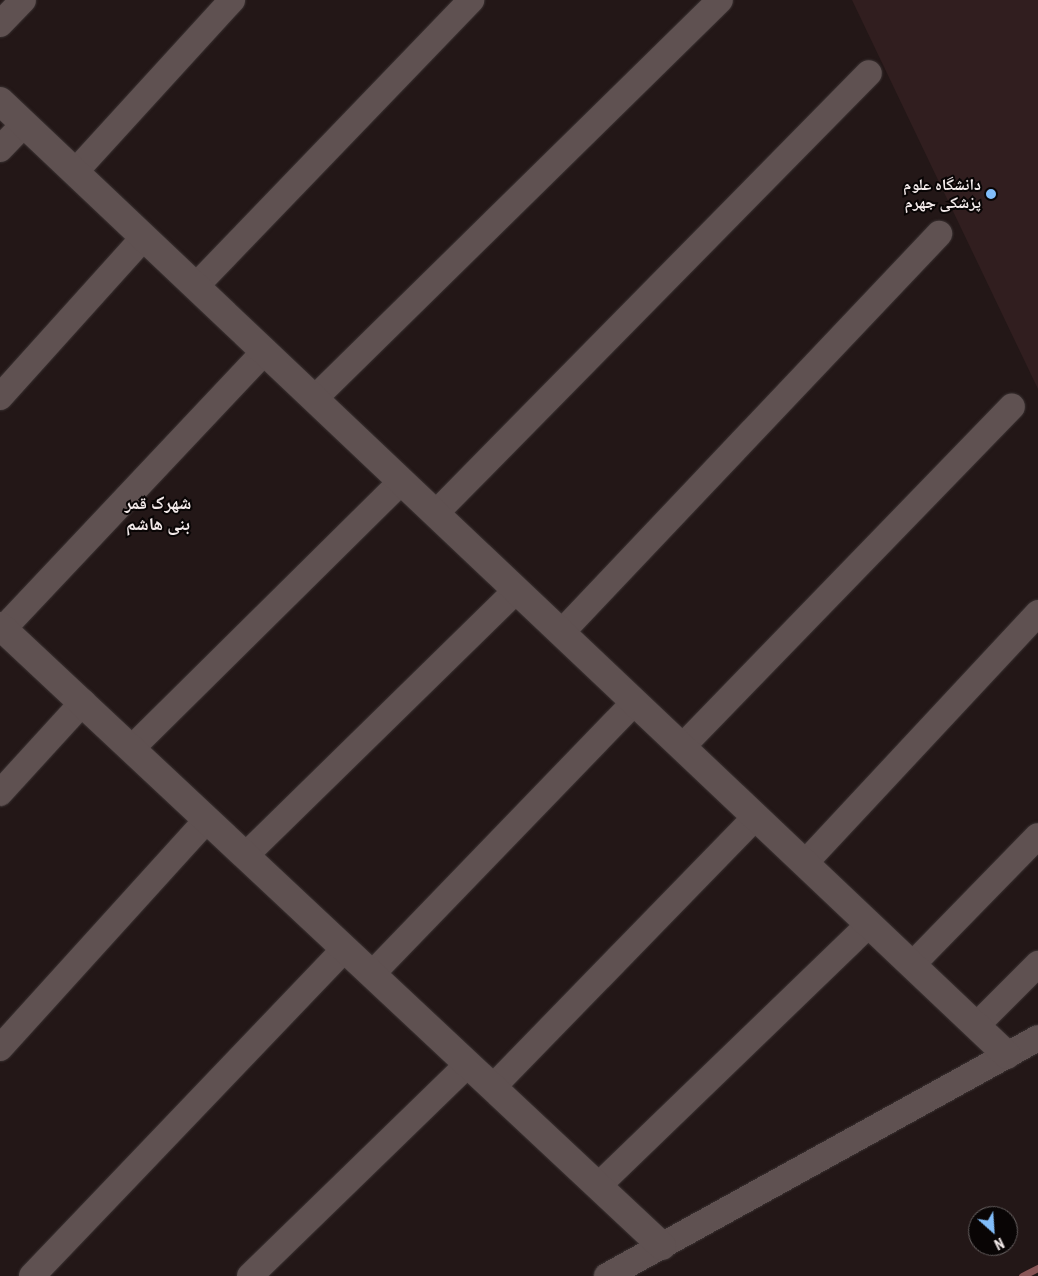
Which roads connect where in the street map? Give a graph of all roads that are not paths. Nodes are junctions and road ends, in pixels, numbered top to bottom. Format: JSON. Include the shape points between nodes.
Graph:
{"nodes":[{"id":1,"x":23,"y":0,"type":"edge"},
{"id":2,"x":232,"y":0,"type":"edge"},
{"id":3,"x":471,"y":0,"type":"edge"},
{"id":4,"x":720,"y":0,"type":"edge"},
{"id":5,"x":0,"y":24,"type":"edge"},
{"id":6,"x":869,"y":73,"type":"dead end"},
{"id":7,"x":0,"y":101,"type":"edge"},
{"id":8,"x":24,"y":124,"type":"junction"},
{"id":9,"x":0,"y":149,"type":"edge"},
{"id":10,"x":75,"y":172,"type":"junction"},
{"id":11,"x":939,"y":234,"type":"dead end"},
{"id":12,"x":144,"y":237,"type":"junction"},
{"id":13,"x":196,"y":286,"type":"junction"},
{"id":14,"x":265,"y":351,"type":"junction"},
{"id":15,"x":0,"y":396,"type":"edge"},
{"id":16,"x":314,"y":398,"type":"junction"},
{"id":17,"x":1012,"y":407,"type":"dead end"},
{"id":18,"x":402,"y":481,"type":"junction"},
{"id":19,"x":436,"y":513,"type":"junction"},
{"id":20,"x":516,"y":590,"type":"junction"},
{"id":21,"x":1038,"y":613,"type":"edge"},
{"id":22,"x":1,"y":628,"type":"edge"},
{"id":23,"x":562,"y":633,"type":"junction"},
{"id":24,"x":83,"y":702,"type":"junction"},
{"id":25,"x":635,"y":702,"type":"junction"},
{"id":26,"x":682,"y":747,"type":"junction"},
{"id":27,"x":131,"y":749,"type":"junction"},
{"id":28,"x":0,"y":793,"type":"edge"},
{"id":29,"x":756,"y":817,"type":"junction"},
{"id":30,"x":207,"y":820,"type":"junction"},
{"id":31,"x":1038,"y":836,"type":"edge"},
{"id":32,"x":245,"y":856,"type":"junction"},
{"id":33,"x":805,"y":864,"type":"junction"},
{"id":34,"x":869,"y":924,"type":"junction"},
{"id":35,"x":345,"y":949,"type":"junction"},
{"id":36,"x":1038,"y":964,"type":"edge"},
{"id":37,"x":912,"y":965,"type":"junction"},
{"id":38,"x":372,"y":974,"type":"junction"},
{"id":39,"x":976,"y":1026,"type":"junction"},
{"id":40,"x":1038,"y":1038,"type":"edge"},
{"id":41,"x":0,"y":1048,"type":"edge"},
{"id":42,"x":1007,"y":1055,"type":"junction"},
{"id":43,"x":468,"y":1064,"type":"junction"},
{"id":44,"x":493,"y":1087,"type":"junction"},
{"id":45,"x":598,"y":1186,"type":"junction"},
{"id":46,"x":662,"y":1246,"type":"junction"},
{"id":47,"x":32,"y":1276,"type":"edge"},
{"id":48,"x":250,"y":1276,"type":"edge"},
{"id":49,"x":607,"y":1276,"type":"edge"}],
"edges":[{"from":1,"to":5,"type":"street"},
{"from":2,"to":10,"type":"street"},
{"from":3,"to":13,"type":"street"},
{"from":4,"to":16,"type":"street"},
{"from":6,"to":19,"type":"street"},
{"from":7,"to":8,"type":"street"},
{"from":8,"to":9,"type":"street"},
{"from":8,"to":10,"type":"street"},
{"from":10,"to":12,"type":"street"},
{"from":11,"to":23,"type":"street"},
{"from":12,"to":13,"type":"street"},
{"from":12,"to":15,"type":"street"},
{"from":13,"to":14,"type":"street"},
{"from":14,"to":16,"type":"street"},
{"from":14,"to":22,"type":"street"},
{"from":16,"to":18,"type":"street"},
{"from":17,"to":26,"type":"street"},
{"from":18,"to":19,"type":"street"},
{"from":18,"to":27,"type":"street"},
{"from":19,"to":20,"type":"street"},
{"from":20,"to":23,"type":"street"},
{"from":20,"to":32,"type":"street"},
{"from":21,"to":33,"type":"street"},
{"from":22,"to":24,"type":"street"},
{"from":23,"to":25,"type":"street"},
{"from":24,"to":27,"type":"street"},
{"from":24,"to":28,"type":"street"},
{"from":25,"to":26,"type":"street"},
{"from":25,"to":38,"type":"street"},
{"from":26,"to":29,"type":"street"},
{"from":27,"to":30,"type":"street"},
{"from":29,"to":33,"type":"street"},
{"from":29,"to":44,"type":"street"},
{"from":30,"to":32,"type":"street"},
{"from":30,"to":41,"type":"street"},
{"from":31,"to":37,"type":"street"},
{"from":32,"to":35,"type":"street"},
{"from":33,"to":34,"type":"street"},
{"from":34,"to":37,"type":"street"},
{"from":34,"to":45,"type":"street"},
{"from":35,"to":38,"type":"street"},
{"from":35,"to":47,"type":"street"},
{"from":36,"to":39,"type":"street"},
{"from":37,"to":39,"type":"street"},
{"from":38,"to":43,"type":"street"},
{"from":39,"to":42,"type":"street"},
{"from":40,"to":42,"type":"street"},
{"from":42,"to":46,"type":"street"},
{"from":43,"to":44,"type":"street"},
{"from":43,"to":48,"type":"street"},
{"from":44,"to":45,"type":"street"},
{"from":45,"to":46,"type":"street"},
{"from":46,"to":49,"type":"street"}]}
